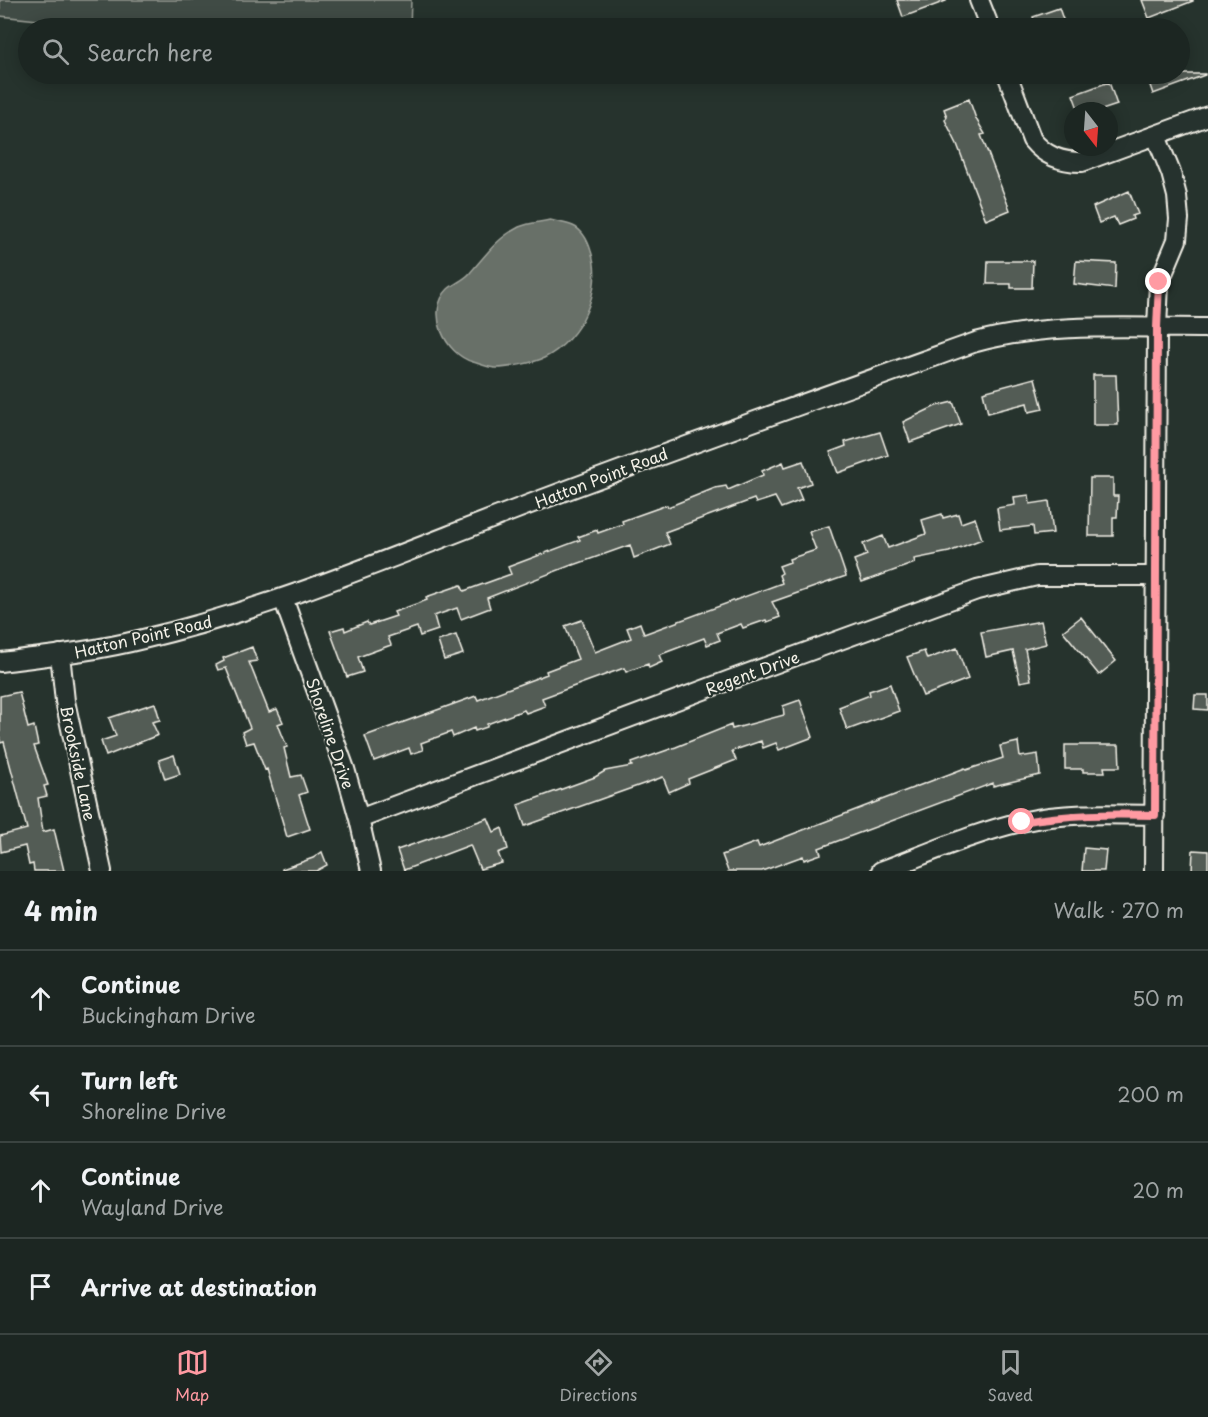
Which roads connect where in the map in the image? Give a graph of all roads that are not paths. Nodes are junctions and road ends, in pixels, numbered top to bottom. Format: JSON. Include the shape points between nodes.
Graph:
{"nodes":[{"id":1,"x":979,"y":0,"type":"edge"},
{"id":2,"x":986,"y":18,"type":"edge"},
{"id":3,"x":1011,"y":84,"type":"edge"},
{"id":4,"x":1208,"y":116,"type":"edge"},
{"id":5,"x":1156,"y":136,"type":"junction"},
{"id":6,"x":1157,"y":328,"type":"junction"},
{"id":7,"x":1208,"y":328,"type":"edge"},
{"id":8,"x":1155,"y":576,"type":"junction"},
{"id":9,"x":283,"y":598,"type":"junction"},
{"id":10,"x":60,"y":654,"type":"junction"},
{"id":11,"x":0,"y":662,"type":"edge"},
{"id":12,"x":1155,"y":815,"type":"junction"},
{"id":13,"x":359,"y":819,"type":"junction"},
{"id":14,"x":102,"y":871,"type":"edge"},
{"id":15,"x":371,"y":871,"type":"edge"},
{"id":16,"x":881,"y":871,"type":"edge"},
{"id":17,"x":1154,"y":871,"type":"edge"}],
"edges":[{"from":1,"to":2,"type":"street"},
{"from":3,"to":5,"type":"street","via":[[1032,140],[1054,158],[1082,162]]},
{"from":4,"to":5,"type":"street"},
{"from":5,"to":6,"type":"street","via":[[1171,173],[1179,219],[1177,240],[1159,282]]},
{"from":6,"to":7,"type":"street","name":"Hatton Point Road"},
{"from":6,"to":8,"type":"street"},
{"from":6,"to":9,"type":"street","name":"Hatton Point Road","via":[[1041,329],[976,342],[661,454]]},
{"from":8,"to":12,"type":"street"},
{"from":8,"to":13,"type":"street","name":"Regent Drive","via":[[1037,576],[977,590]]},
{"from":9,"to":10,"type":"street","name":"Hatton Point Road","via":[[142,640]]},
{"from":9,"to":13,"type":"street","name":"Shoreline Drive","via":[[345,769]]},
{"from":10,"to":11,"type":"street","name":"Hatton Point Road"},
{"from":10,"to":14,"type":"street","name":"Brookside Lane","via":[[65,700]]},
{"from":12,"to":16,"type":"street","via":[[1096,813],[1022,822],[986,831]]},
{"from":12,"to":17,"type":"street"},
{"from":13,"to":15,"type":"street","name":"Shoreline Drive"}]}
